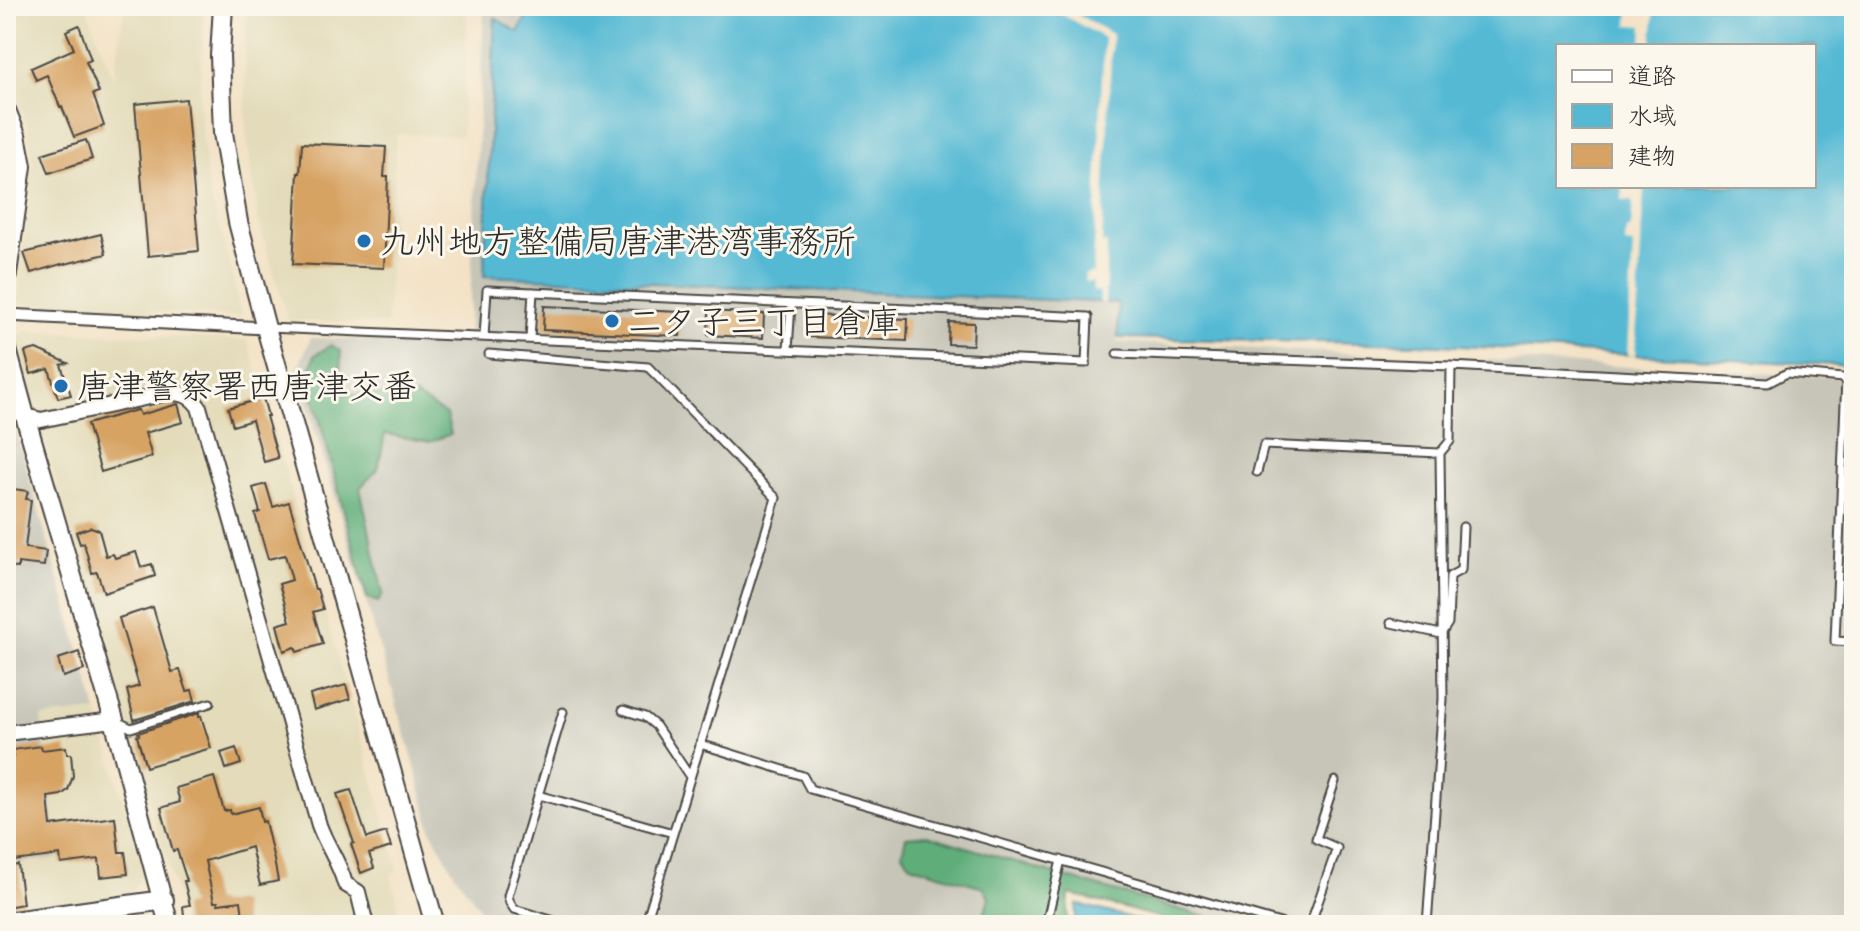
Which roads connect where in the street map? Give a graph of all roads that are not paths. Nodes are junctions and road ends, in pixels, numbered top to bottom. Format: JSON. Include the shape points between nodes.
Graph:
{"nodes":[{"id":1,"x":223,"y":6,"type":"edge"},
{"id":2,"x":6,"y":110,"type":"edge"},
{"id":3,"x":6,"y":281,"type":"edge"},
{"id":4,"x":533,"y":292,"type":"junction"},
{"id":5,"x":791,"y":304,"type":"junction"},
{"id":6,"x":6,"y":315,"type":"edge"},
{"id":7,"x":266,"y":328,"type":"junction"},
{"id":8,"x":484,"y":337,"type":"junction"},
{"id":9,"x":530,"y":339,"type":"junction"},
{"id":10,"x":6,"y":346,"type":"edge"},
{"id":11,"x":788,"y":350,"type":"junction"},
{"id":12,"x":489,"y":354,"type":"dead end"},
{"id":13,"x":1117,"y":354,"type":"dead end"},
{"id":14,"x":1451,"y":366,"type":"junction"},
{"id":15,"x":1850,"y":379,"type":"edge"},
{"id":16,"x":15,"y":416,"type":"edge"},
{"id":17,"x":1440,"y":453,"type":"junction"},
{"id":18,"x":1257,"y":472,"type":"dead end"},
{"id":19,"x":1463,"y":527,"type":"dead end"},
{"id":20,"x":1391,"y":623,"type":"dead end"},
{"id":21,"x":1441,"y":634,"type":"junction"},
{"id":22,"x":1854,"y":642,"type":"edge"},
{"id":23,"x":210,"y":703,"type":"dead end"},
{"id":24,"x":623,"y":710,"type":"dead end"},
{"id":25,"x":563,"y":712,"type":"dead end"},
{"id":26,"x":114,"y":720,"type":"junction"},
{"id":27,"x":6,"y":733,"type":"edge"},
{"id":28,"x":700,"y":744,"type":"junction"},
{"id":29,"x":690,"y":777,"type":"junction"},
{"id":30,"x":1335,"y":781,"type":"dead end"},
{"id":31,"x":538,"y":795,"type":"junction"},
{"id":32,"x":673,"y":833,"type":"junction"},
{"id":33,"x":1061,"y":860,"type":"junction"},
{"id":34,"x":164,"y":900,"type":"junction"},
{"id":35,"x":6,"y":922,"type":"edge"},
{"id":36,"x":169,"y":925,"type":"edge"},
{"id":37,"x":366,"y":925,"type":"edge"},
{"id":38,"x":435,"y":925,"type":"edge"},
{"id":39,"x":568,"y":925,"type":"edge"},
{"id":40,"x":645,"y":925,"type":"edge"},
{"id":41,"x":1046,"y":925,"type":"edge"},
{"id":42,"x":1287,"y":925,"type":"edge"},
{"id":43,"x":1310,"y":925,"type":"edge"},
{"id":44,"x":1427,"y":925,"type":"edge"}],
"edges":[{"from":1,"to":7,"type":"street","via":[[223,133],[238,222]]},
{"from":2,"to":3,"type":"street","via":[[22,166]]},
{"from":4,"to":5,"type":"lane"},
{"from":4,"to":8,"type":"lane","via":[[487,290]]},
{"from":4,"to":9,"type":"lane"},
{"from":5,"to":11,"type":"lane"},
{"from":5,"to":11,"type":"lane","via":[[1088,317],[1086,363]]},
{"from":6,"to":7,"type":"street"},
{"from":7,"to":8,"type":"lane"},
{"from":7,"to":38,"type":"street"},
{"from":8,"to":9,"type":"lane"},
{"from":9,"to":11,"type":"lane"},
{"from":10,"to":16,"type":"street"},
{"from":12,"to":28,"type":"lane","via":[[648,367],[776,498]]},
{"from":13,"to":14,"type":"lane"},
{"from":14,"to":15,"type":"lane","via":[[1768,383],[1787,373]]},
{"from":14,"to":17,"type":"lane","via":[[1450,441]]},
{"from":15,"to":22,"type":"lane","via":[[1835,641]]},
{"from":16,"to":26,"type":"street"},
{"from":16,"to":37,"type":"street","via":[[41,420],[168,393],[182,393],[199,407],[319,825],[345,884],[358,892]]},
{"from":17,"to":18,"type":"lane","via":[[1264,445]]},
{"from":17,"to":21,"type":"lane"},
{"from":19,"to":21,"type":"lane","via":[[1461,570],[1450,576],[1448,623]]},
{"from":20,"to":21,"type":"lane"},
{"from":21,"to":44,"type":"lane","via":[[1443,699]]},
{"from":23,"to":26,"type":"lane","via":[[131,728]]},
{"from":24,"to":29,"type":"lane","via":[[656,726]]},
{"from":25,"to":31,"type":"lane"},
{"from":26,"to":27,"type":"street"},
{"from":26,"to":34,"type":"street"},
{"from":28,"to":29,"type":"lane"},
{"from":28,"to":33,"type":"lane","via":[[803,776],[810,789]]},
{"from":29,"to":32,"type":"lane"},
{"from":30,"to":43,"type":"lane","via":[[1316,839],[1337,848]]},
{"from":31,"to":32,"type":"lane"},
{"from":31,"to":39,"type":"lane","via":[[508,896],[514,909]]},
{"from":32,"to":40,"type":"lane"},
{"from":33,"to":41,"type":"lane"},
{"from":33,"to":42,"type":"lane"},
{"from":34,"to":35,"type":"street"},
{"from":34,"to":36,"type":"street"}]}
